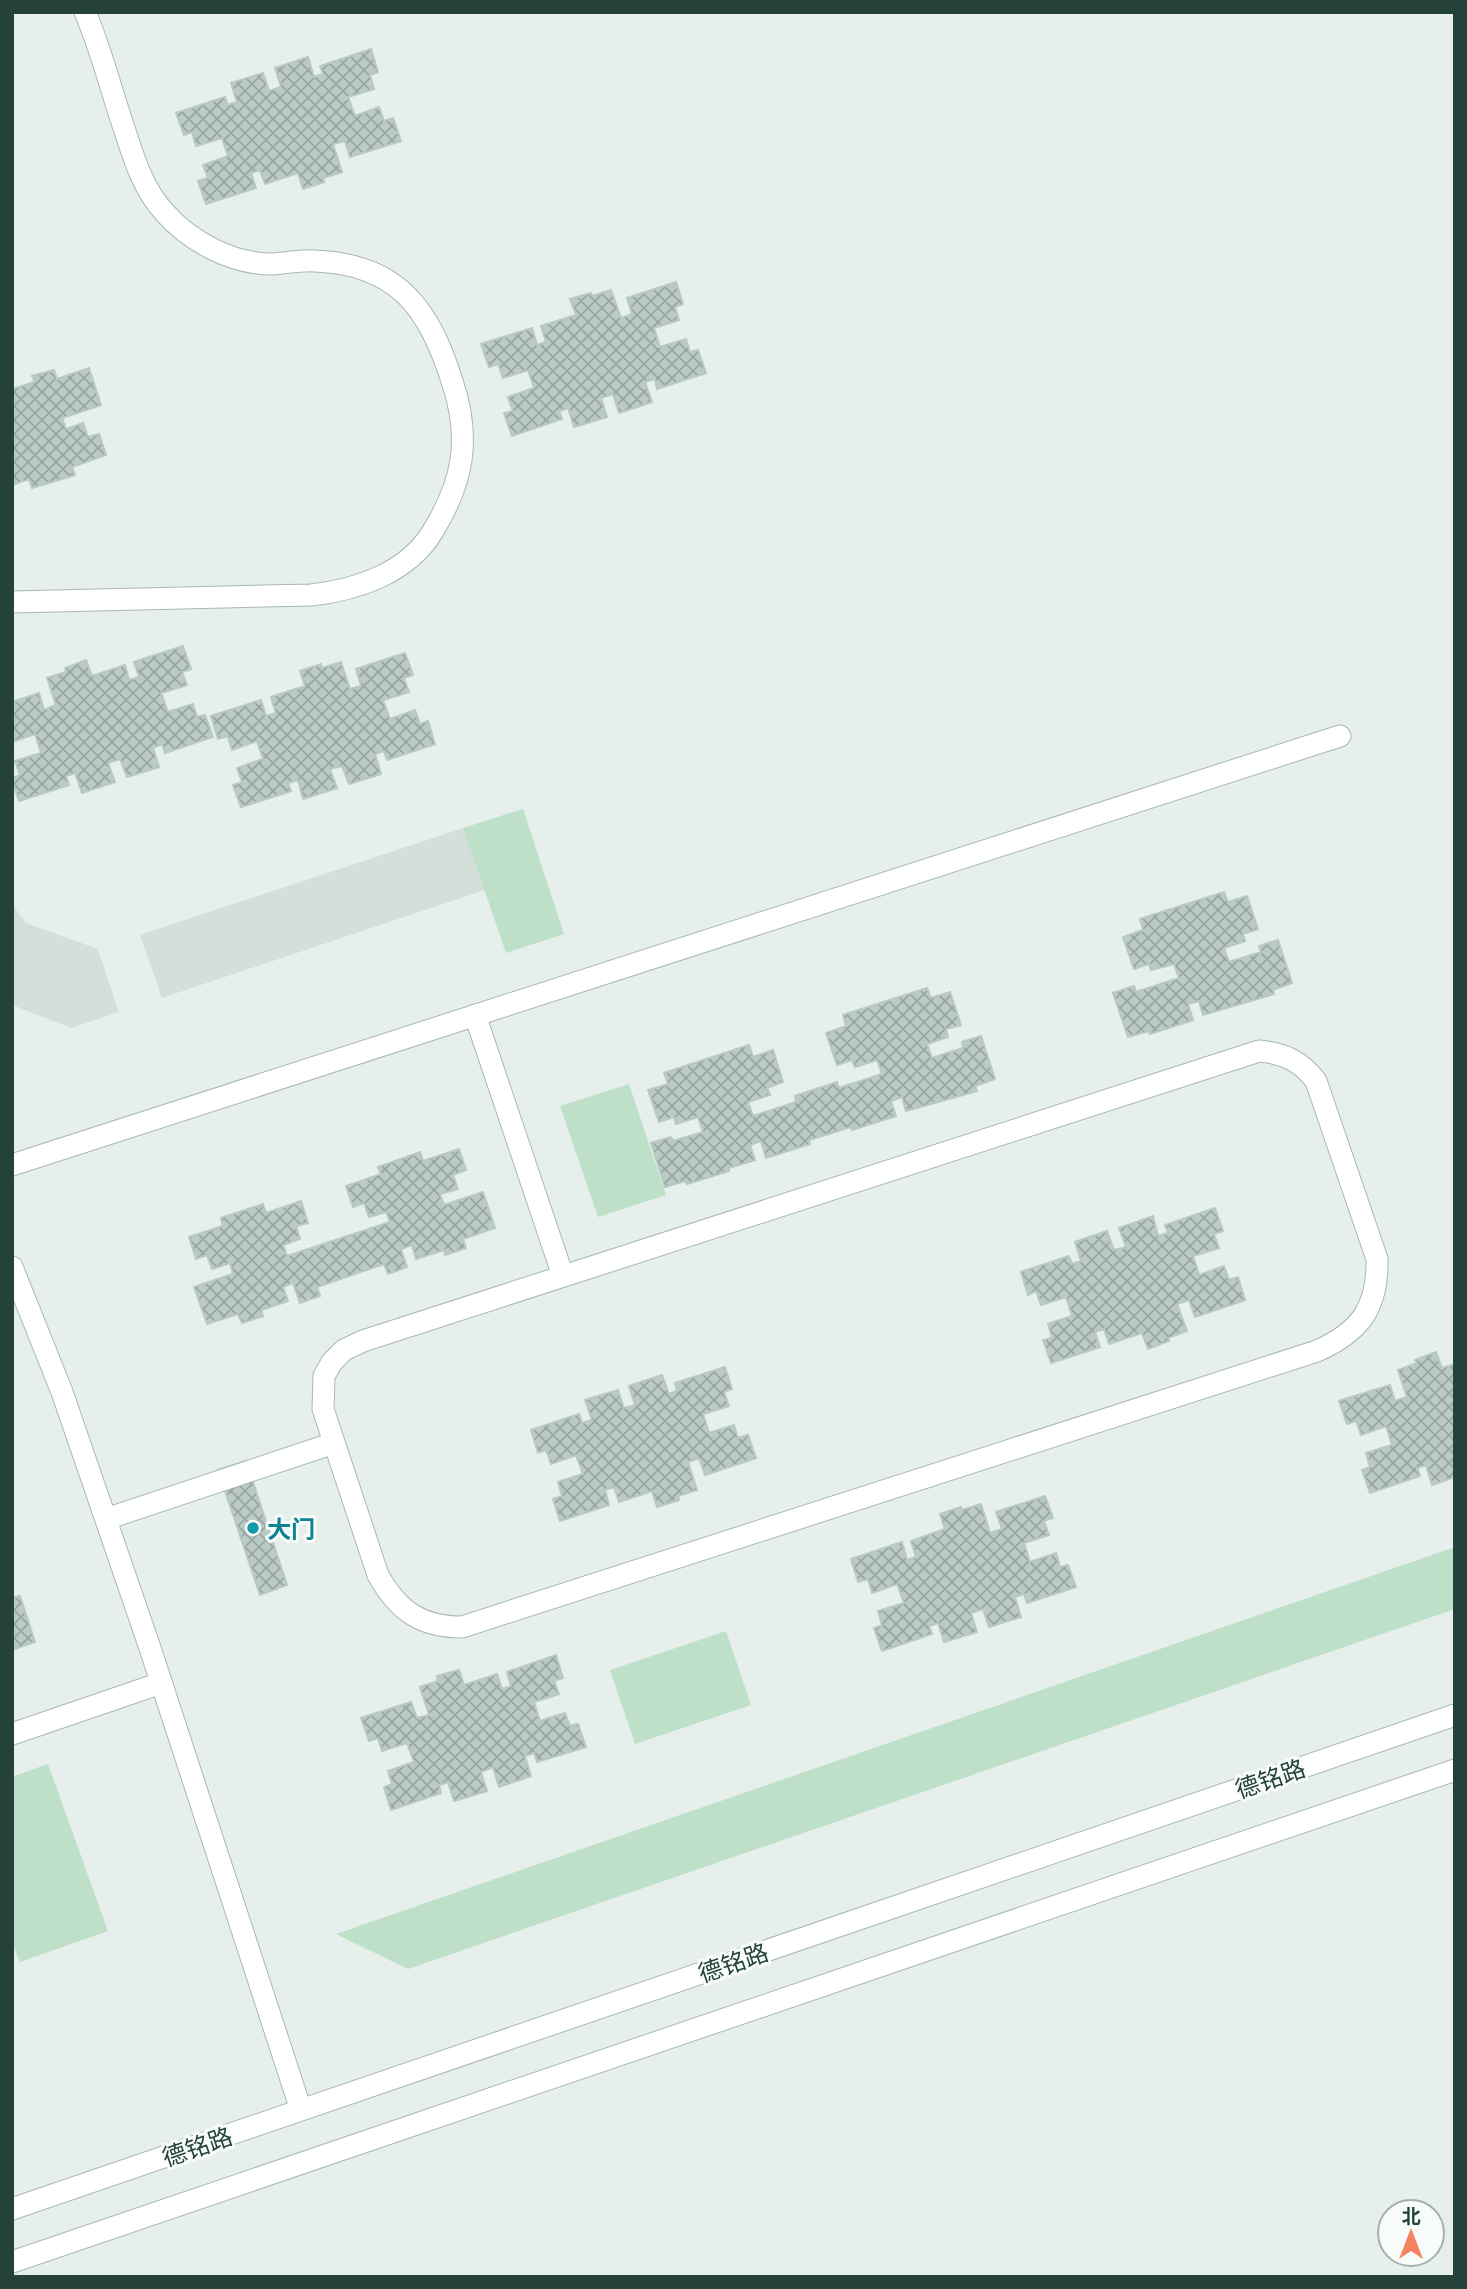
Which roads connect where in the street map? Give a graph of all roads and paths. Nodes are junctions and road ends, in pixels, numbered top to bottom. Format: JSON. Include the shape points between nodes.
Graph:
{"nodes":[{"id":1,"x":85,"y":12,"type":"edge"},
{"id":2,"x":12,"y":602,"type":"edge"},
{"id":3,"x":1339,"y":736,"type":"dead end"},
{"id":4,"x":475,"y":1015,"type":"junction"},
{"id":5,"x":12,"y":1165,"type":"edge"},
{"id":6,"x":12,"y":1267,"type":"edge"},
{"id":7,"x":563,"y":1276,"type":"junction"},
{"id":8,"x":334,"y":1443,"type":"junction"},
{"id":9,"x":106,"y":1519,"type":"junction"},
{"id":10,"x":161,"y":1683,"type":"junction"},
{"id":11,"x":1455,"y":1715,"type":"edge"},
{"id":12,"x":12,"y":1734,"type":"edge"},
{"id":13,"x":1455,"y":1770,"type":"edge"},
{"id":14,"x":301,"y":2110,"type":"junction"},
{"id":15,"x":12,"y":2209,"type":"edge"},
{"id":16,"x":12,"y":2262,"type":"edge"}],
"edges":[{"from":1,"to":2,"type":"street","via":[[134,160],[148,192],[165,213],[186,233],[224,254],[270,264],[313,261],[357,266],[394,286],[421,311],[442,351],[458,400],[461,456],[457,485],[429,537],[384,576],[341,592]]},
{"from":3,"to":4,"type":"street"},
{"from":4,"to":5,"type":"street"},
{"from":4,"to":7,"type":"street"},
{"from":6,"to":9,"type":"street"},
{"from":7,"to":8,"type":"street","via":[[344,1350],[324,1376],[322,1392]]},
{"from":7,"to":8,"type":"street","via":[[1259,1051],[1292,1060],[1316,1080],[1377,1259],[1374,1298],[1366,1314],[1336,1343],[1317,1351],[462,1627],[441,1627],[419,1619],[387,1592]]},
{"from":8,"to":9,"type":"street"},
{"from":9,"to":10,"type":"street"},
{"from":10,"to":12,"type":"street"},
{"from":10,"to":14,"type":"street"},
{"from":11,"to":14,"type":"street","name":"德铭路"},
{"from":13,"to":16,"type":"street","name":"德铭路"},
{"from":14,"to":15,"type":"street","name":"德铭路"}]}
